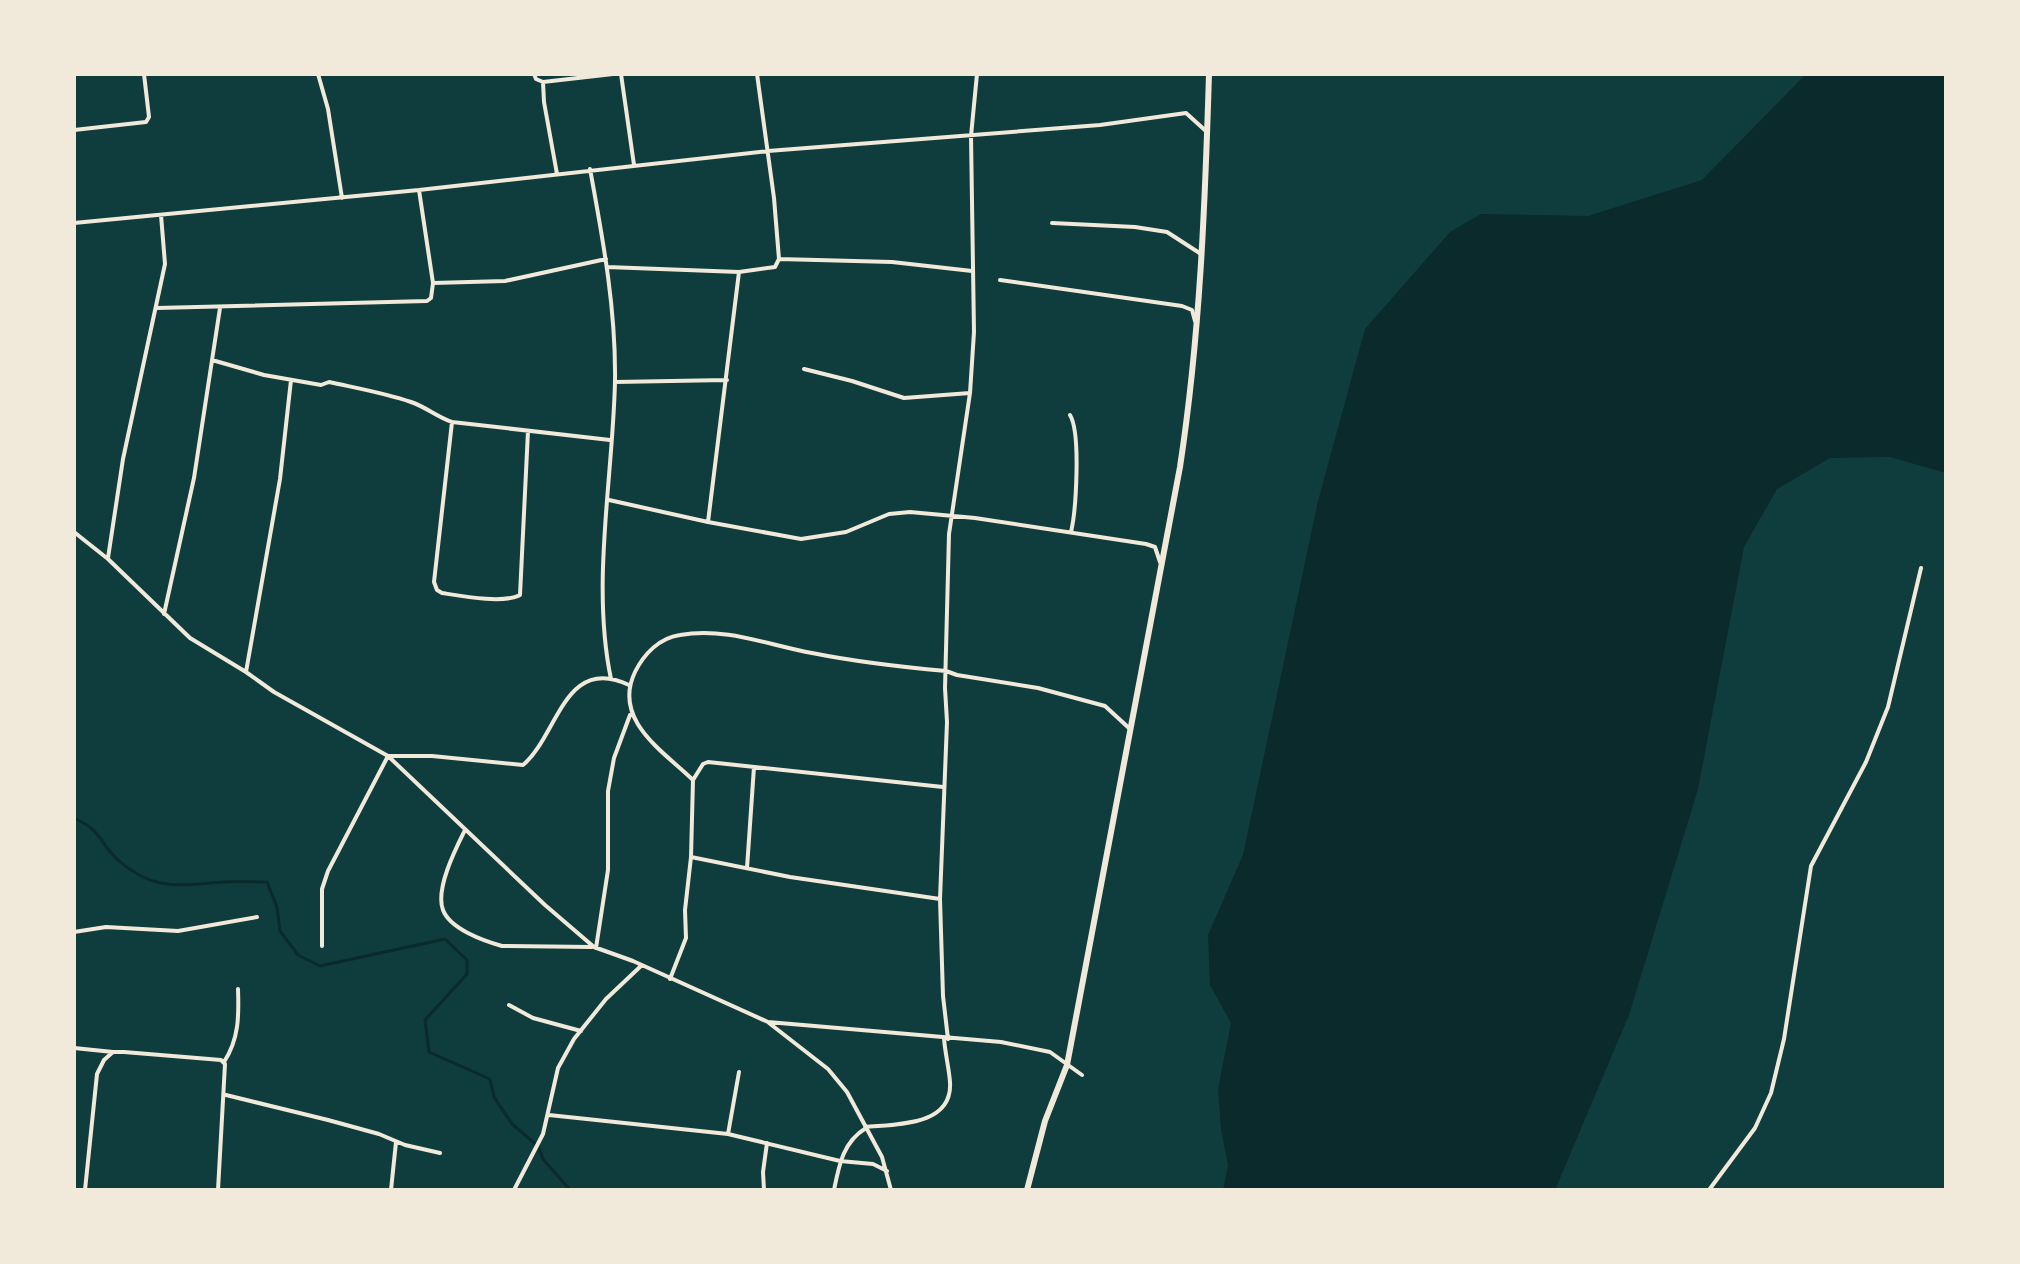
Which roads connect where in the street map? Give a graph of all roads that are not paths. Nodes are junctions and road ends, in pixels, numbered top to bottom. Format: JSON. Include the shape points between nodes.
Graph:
{"nodes":[{"id":1,"x":144,"y":74,"type":"edge"},
{"id":2,"x":318,"y":74,"type":"edge"},
{"id":3,"x":534,"y":74,"type":"edge"},
{"id":4,"x":613,"y":74,"type":"edge"},
{"id":5,"x":621,"y":74,"type":"edge"},
{"id":6,"x":757,"y":74,"type":"edge"},
{"id":7,"x":977,"y":74,"type":"edge"},
{"id":8,"x":1209,"y":74,"type":"edge"},
{"id":9,"x":543,"y":82,"type":"junction"},
{"id":10,"x":74,"y":130,"type":"edge"},
{"id":11,"x":1207,"y":132,"type":"junction"},
{"id":12,"x":971,"y":136,"type":"junction"},
{"id":13,"x":768,"y":151,"type":"junction"},
{"id":14,"x":634,"y":165,"type":"junction"},
{"id":15,"x":590,"y":169,"type":"junction"},
{"id":16,"x":557,"y":174,"type":"junction"},
{"id":17,"x":419,"y":190,"type":"junction"},
{"id":18,"x":342,"y":198,"type":"junction"},
{"id":19,"x":161,"y":215,"type":"junction"},
{"id":20,"x":74,"y":223,"type":"edge"},
{"id":21,"x":1052,"y":223,"type":"dead end"},
{"id":22,"x":1203,"y":255,"type":"junction"},
{"id":23,"x":606,"y":259,"type":"junction"},
{"id":24,"x":779,"y":259,"type":"junction"},
{"id":25,"x":607,"y":267,"type":"junction"},
{"id":26,"x":973,"y":271,"type":"junction"},
{"id":27,"x":739,"y":272,"type":"junction"},
{"id":28,"x":1000,"y":280,"type":"dead end"},
{"id":29,"x":433,"y":283,"type":"junction"},
{"id":30,"x":157,"y":308,"type":"junction"},
{"id":31,"x":220,"y":308,"type":"junction"},
{"id":32,"x":1198,"y":331,"type":"junction"},
{"id":33,"x":212,"y":360,"type":"junction"},
{"id":34,"x":804,"y":369,"type":"dead end"},
{"id":35,"x":291,"y":380,"type":"junction"},
{"id":36,"x":727,"y":380,"type":"junction"},
{"id":37,"x":615,"y":382,"type":"junction"},
{"id":38,"x":970,"y":393,"type":"junction"},
{"id":39,"x":1070,"y":415,"type":"dead end"},
{"id":40,"x":452,"y":422,"type":"junction"},
{"id":41,"x":528,"y":431,"type":"junction"},
{"id":42,"x":610,"y":440,"type":"junction"},
{"id":43,"x":609,"y":500,"type":"junction"},
{"id":44,"x":951,"y":516,"type":"junction"},
{"id":45,"x":708,"y":522,"type":"junction"},
{"id":46,"x":74,"y":532,"type":"edge"},
{"id":47,"x":1071,"y":532,"type":"junction"},
{"id":48,"x":108,"y":559,"type":"junction"},
{"id":49,"x":1162,"y":568,"type":"junction"},
{"id":50,"x":1921,"y":568,"type":"dead end"},
{"id":51,"x":164,"y":614,"type":"junction"},
{"id":52,"x":946,"y":671,"type":"junction"},
{"id":53,"x":246,"y":672,"type":"junction"},
{"id":54,"x":611,"y":679,"type":"junction"},
{"id":55,"x":629,"y":685,"type":"junction"},
{"id":56,"x":631,"y":712,"type":"junction"},
{"id":57,"x":1131,"y":730,"type":"junction"},
{"id":58,"x":388,"y":756,"type":"junction"},
{"id":59,"x":754,"y":766,"type":"junction"},
{"id":60,"x":693,"y":780,"type":"junction"},
{"id":61,"x":943,"y":787,"type":"junction"},
{"id":62,"x":465,"y":830,"type":"junction"},
{"id":63,"x":691,"y":857,"type":"junction"},
{"id":64,"x":747,"y":868,"type":"junction"},
{"id":65,"x":940,"y":899,"type":"junction"},
{"id":66,"x":257,"y":917,"type":"dead end"},
{"id":67,"x":74,"y":932,"type":"edge"},
{"id":68,"x":322,"y":946,"type":"dead end"},
{"id":69,"x":595,"y":948,"type":"junction"},
{"id":70,"x":642,"y":965,"type":"junction"},
{"id":71,"x":670,"y":979,"type":"junction"},
{"id":72,"x":238,"y":989,"type":"dead end"},
{"id":73,"x":509,"y":1005,"type":"dead end"},
{"id":74,"x":768,"y":1022,"type":"junction"},
{"id":75,"x":581,"y":1031,"type":"junction"},
{"id":76,"x":946,"y":1039,"type":"junction"},
{"id":77,"x":74,"y":1048,"type":"edge"},
{"id":78,"x":113,"y":1052,"type":"junction"},
{"id":79,"x":224,"y":1062,"type":"junction"},
{"id":80,"x":1067,"y":1065,"type":"junction"},
{"id":81,"x":739,"y":1072,"type":"dead end"},
{"id":82,"x":1082,"y":1075,"type":"dead end"},
{"id":83,"x":225,"y":1095,"type":"junction"},
{"id":84,"x":549,"y":1115,"type":"junction"},
{"id":85,"x":866,"y":1127,"type":"junction"},
{"id":86,"x":728,"y":1134,"type":"junction"},
{"id":87,"x":396,"y":1142,"type":"junction"},
{"id":88,"x":767,"y":1143,"type":"junction"},
{"id":89,"x":440,"y":1153,"type":"dead end"},
{"id":90,"x":840,"y":1161,"type":"junction"},
{"id":91,"x":887,"y":1171,"type":"junction"},
{"id":92,"x":85,"y":1190,"type":"edge"},
{"id":93,"x":218,"y":1190,"type":"edge"},
{"id":94,"x":391,"y":1190,"type":"edge"},
{"id":95,"x":514,"y":1190,"type":"edge"},
{"id":96,"x":764,"y":1190,"type":"edge"},
{"id":97,"x":834,"y":1190,"type":"edge"},
{"id":98,"x":891,"y":1190,"type":"edge"},
{"id":99,"x":1027,"y":1190,"type":"edge"},
{"id":100,"x":1709,"y":1190,"type":"edge"}],
"edges":[{"from":1,"to":10,"type":"street","via":[[146,122]]},
{"from":2,"to":18,"type":"street"},
{"from":3,"to":9,"type":"street"},
{"from":4,"to":9,"type":"street"},
{"from":5,"to":14,"type":"street"},
{"from":6,"to":13,"type":"street"},
{"from":7,"to":12,"type":"street"},
{"from":8,"to":11,"type":"highway"},
{"from":9,"to":16,"type":"street"},
{"from":11,"to":12,"type":"street","via":[[1186,113]]},
{"from":11,"to":22,"type":"highway"},
{"from":12,"to":13,"type":"street"},
{"from":12,"to":26,"type":"street"},
{"from":13,"to":14,"type":"street"},
{"from":13,"to":24,"type":"street"},
{"from":14,"to":15,"type":"street"},
{"from":15,"to":16,"type":"street"},
{"from":15,"to":23,"type":"street"},
{"from":16,"to":17,"type":"street"},
{"from":17,"to":18,"type":"street"},
{"from":17,"to":29,"type":"street"},
{"from":18,"to":19,"type":"street"},
{"from":19,"to":20,"type":"street"},
{"from":19,"to":30,"type":"street","via":[[165,264]]},
{"from":21,"to":22,"type":"street","via":[[1167,232]]},
{"from":22,"to":32,"type":"highway"},
{"from":23,"to":25,"type":"street"},
{"from":23,"to":29,"type":"street","via":[[505,281]]},
{"from":24,"to":26,"type":"street"},
{"from":24,"to":27,"type":"street","via":[[771,269]]},
{"from":25,"to":27,"type":"street"},
{"from":25,"to":37,"type":"street"},
{"from":26,"to":38,"type":"street"},
{"from":27,"to":36,"type":"street"},
{"from":28,"to":32,"type":"street","via":[[1182,306],[1192,310]]},
{"from":29,"to":31,"type":"street","via":[[427,301]]},
{"from":30,"to":31,"type":"street"},
{"from":30,"to":48,"type":"street","via":[[123,459]]},
{"from":31,"to":33,"type":"street"},
{"from":32,"to":49,"type":"highway"},
{"from":33,"to":35,"type":"street"},
{"from":33,"to":51,"type":"street","via":[[194,478]]},
{"from":34,"to":38,"type":"street","via":[[904,398]]},
{"from":35,"to":40,"type":"street","via":[[329,382],[413,402]]},
{"from":35,"to":53,"type":"street","via":[[280,479]]},
{"from":36,"to":37,"type":"street"},
{"from":36,"to":45,"type":"street"},
{"from":37,"to":42,"type":"street"},
{"from":38,"to":44,"type":"street"},
{"from":39,"to":47,"type":"street","via":[[1076,433],[1077,482]]},
{"from":40,"to":41,"type":"street"},
{"from":40,"to":41,"type":"street","via":[[434,582],[442,593],[520,595]]},
{"from":41,"to":42,"type":"street"},
{"from":42,"to":43,"type":"street"},
{"from":43,"to":45,"type":"street"},
{"from":43,"to":54,"type":"street","via":[[604,597]]},
{"from":44,"to":45,"type":"street","via":[[900,512],[846,532],[801,539]]},
{"from":44,"to":47,"type":"street"},
{"from":44,"to":52,"type":"street"},
{"from":46,"to":48,"type":"street"},
{"from":47,"to":49,"type":"street","via":[[1155,547]]},
{"from":48,"to":51,"type":"street"},
{"from":49,"to":57,"type":"highway"},
{"from":50,"to":100,"type":"street","via":[[1888,707],[1866,762],[1811,866],[1771,1093],[1755,1128]]},
{"from":51,"to":53,"type":"street","via":[[190,638]]},
{"from":52,"to":55,"type":"street","via":[[870,664],[746,637],[700,633],[656,644]]},
{"from":52,"to":57,"type":"street","via":[[1105,706]]},
{"from":52,"to":61,"type":"street"},
{"from":53,"to":58,"type":"street"},
{"from":54,"to":55,"type":"street"},
{"from":54,"to":58,"type":"street","via":[[585,683],[571,693],[523,765]]},
{"from":55,"to":56,"type":"street"},
{"from":56,"to":60,"type":"street","via":[[646,736]]},
{"from":56,"to":69,"type":"street","via":[[608,791],[608,870]]},
{"from":57,"to":80,"type":"highway"},
{"from":58,"to":62,"type":"street"},
{"from":58,"to":68,"type":"street","via":[[322,889]]},
{"from":59,"to":60,"type":"street","via":[[708,762]]},
{"from":59,"to":61,"type":"street"},
{"from":59,"to":64,"type":"street"},
{"from":60,"to":63,"type":"street"},
{"from":61,"to":65,"type":"street"},
{"from":62,"to":69,"type":"street"},
{"from":62,"to":69,"type":"street","via":[[449,864],[442,902],[455,923],[502,946]]},
{"from":63,"to":64,"type":"street"},
{"from":63,"to":71,"type":"street","via":[[686,938]]},
{"from":64,"to":65,"type":"street"},
{"from":65,"to":76,"type":"street"},
{"from":66,"to":67,"type":"street","via":[[178,931],[122,927]]},
{"from":69,"to":70,"type":"street"},
{"from":70,"to":71,"type":"street"},
{"from":70,"to":75,"type":"street"},
{"from":71,"to":74,"type":"street"},
{"from":72,"to":79,"type":"street","via":[[237,1036]]},
{"from":73,"to":75,"type":"street","via":[[543,1022]]},
{"from":74,"to":76,"type":"street"},
{"from":74,"to":85,"type":"street","via":[[828,1069]]},
{"from":75,"to":84,"type":"street","via":[[558,1068]]},
{"from":76,"to":80,"type":"street","via":[[1040,1049]]},
{"from":76,"to":85,"type":"street","via":[[951,1085],[936,1113],[915,1122]]},
{"from":77,"to":78,"type":"street"},
{"from":78,"to":79,"type":"street"},
{"from":78,"to":92,"type":"street","via":[[97,1074]]},
{"from":79,"to":83,"type":"street"},
{"from":80,"to":82,"type":"street"},
{"from":80,"to":99,"type":"highway"},
{"from":81,"to":86,"type":"street"},
{"from":83,"to":87,"type":"street"},
{"from":83,"to":93,"type":"street"},
{"from":84,"to":86,"type":"street"},
{"from":84,"to":95,"type":"street"},
{"from":85,"to":90,"type":"street"},
{"from":85,"to":91,"type":"street"},
{"from":86,"to":88,"type":"street"},
{"from":87,"to":89,"type":"street"},
{"from":87,"to":94,"type":"street"},
{"from":88,"to":90,"type":"street"},
{"from":88,"to":96,"type":"street"},
{"from":90,"to":91,"type":"street"},
{"from":90,"to":97,"type":"street"},
{"from":91,"to":98,"type":"street"}]}
